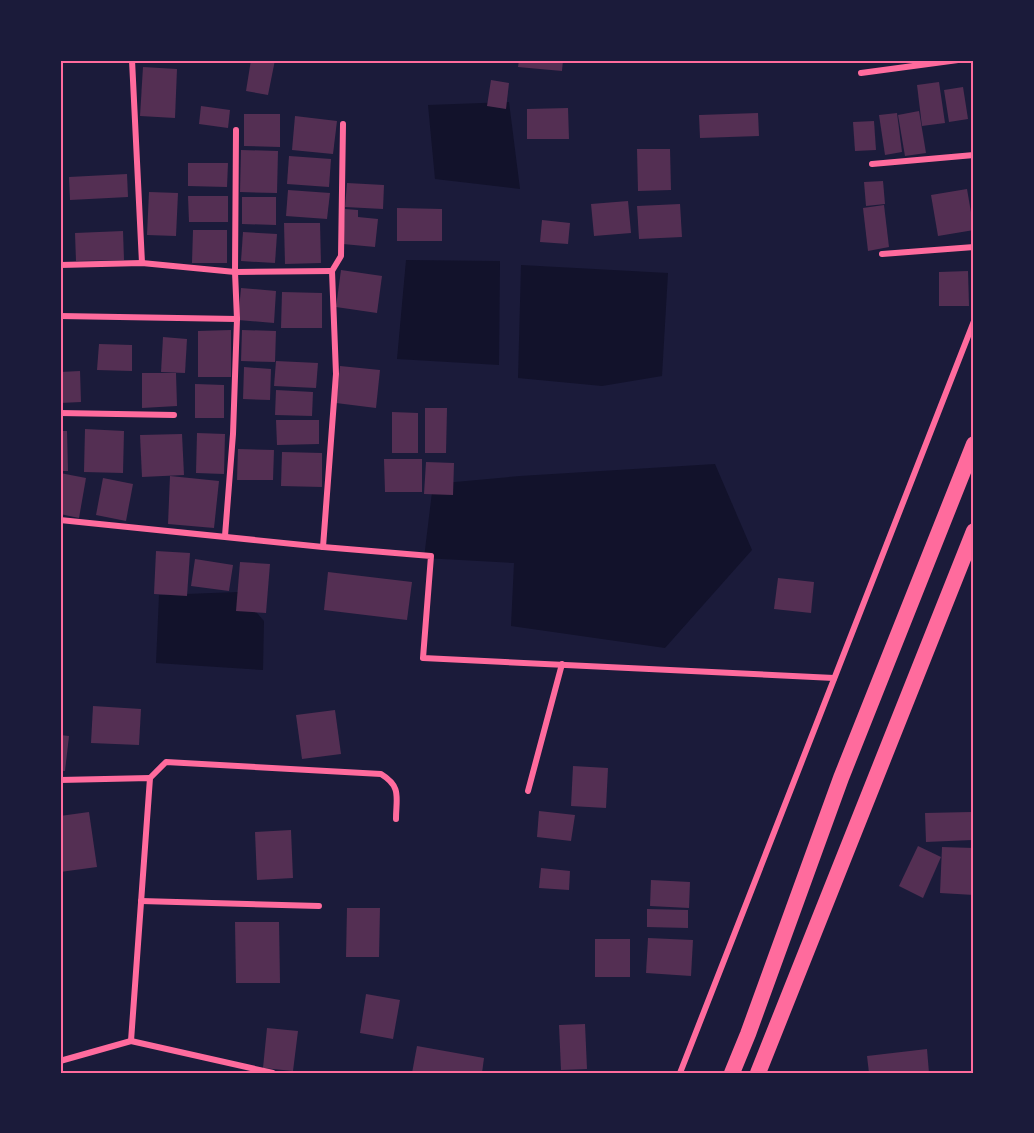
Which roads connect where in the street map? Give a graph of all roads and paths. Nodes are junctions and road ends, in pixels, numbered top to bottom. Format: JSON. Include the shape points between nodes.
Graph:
{"nodes":[{"id":1,"x":132,"y":60,"type":"edge"},
{"id":2,"x":958,"y":60,"type":"edge"},
{"id":3,"x":861,"y":73,"type":"dead end"},
{"id":4,"x":343,"y":124,"type":"dead end"},
{"id":5,"x":236,"y":130,"type":"dead end"},
{"id":6,"x":974,"y":155,"type":"edge"},
{"id":7,"x":872,"y":164,"type":"dead end"},
{"id":8,"x":974,"y":247,"type":"edge"},
{"id":9,"x":882,"y":254,"type":"dead end"},
{"id":10,"x":142,"y":263,"type":"junction"},
{"id":11,"x":60,"y":265,"type":"edge"},
{"id":12,"x":332,"y":271,"type":"junction"},
{"id":13,"x":235,"y":272,"type":"junction"},
{"id":14,"x":60,"y":316,"type":"edge"},
{"id":15,"x":237,"y":319,"type":"junction"},
{"id":16,"x":974,"y":321,"type":"edge"},
{"id":17,"x":60,"y":413,"type":"edge"},
{"id":18,"x":174,"y":415,"type":"dead end"},
{"id":19,"x":974,"y":444,"type":"edge"},
{"id":20,"x":60,"y":520,"type":"edge"},
{"id":21,"x":974,"y":531,"type":"edge"},
{"id":22,"x":225,"y":536,"type":"junction"},
{"id":23,"x":323,"y":547,"type":"junction"},
{"id":24,"x":562,"y":664,"type":"junction"},
{"id":25,"x":834,"y":678,"type":"junction"},
{"id":26,"x":150,"y":778,"type":"junction"},
{"id":27,"x":60,"y":780,"type":"edge"},
{"id":28,"x":528,"y":791,"type":"dead end"},
{"id":29,"x":396,"y":819,"type":"dead end"},
{"id":30,"x":141,"y":901,"type":"junction"},
{"id":31,"x":319,"y":906,"type":"dead end"},
{"id":32,"x":131,"y":1041,"type":"junction"},
{"id":33,"x":60,"y":1060,"type":"edge"},
{"id":34,"x":273,"y":1073,"type":"edge"},
{"id":35,"x":680,"y":1073,"type":"edge"},
{"id":36,"x":732,"y":1073,"type":"edge"},
{"id":37,"x":758,"y":1073,"type":"edge"}],
"edges":[{"from":1,"to":10,"type":"street"},
{"from":2,"to":3,"type":"street"},
{"from":4,"to":12,"type":"street","via":[[341,256]]},
{"from":5,"to":13,"type":"street"},
{"from":6,"to":7,"type":"street"},
{"from":8,"to":9,"type":"street"},
{"from":10,"to":11,"type":"street"},
{"from":10,"to":13,"type":"street"},
{"from":12,"to":13,"type":"street"},
{"from":12,"to":23,"type":"street","via":[[336,374]]},
{"from":13,"to":15,"type":"street"},
{"from":14,"to":15,"type":"street"},
{"from":15,"to":22,"type":"street"},
{"from":16,"to":25,"type":"street"},
{"from":17,"to":18,"type":"street"},
{"from":19,"to":36,"type":"highway","via":[[841,778]]},
{"from":20,"to":22,"type":"street"},
{"from":21,"to":37,"type":"highway"},
{"from":22,"to":23,"type":"street"},
{"from":23,"to":24,"type":"street","via":[[431,556],[423,658]]},
{"from":24,"to":25,"type":"street"},
{"from":24,"to":28,"type":"street"},
{"from":25,"to":35,"type":"street"},
{"from":26,"to":27,"type":"street"},
{"from":26,"to":29,"type":"street","via":[[166,762],[381,774],[396,789]]},
{"from":26,"to":30,"type":"street"},
{"from":30,"to":31,"type":"street"},
{"from":30,"to":32,"type":"street"},
{"from":32,"to":33,"type":"street"},
{"from":32,"to":34,"type":"street"}]}
